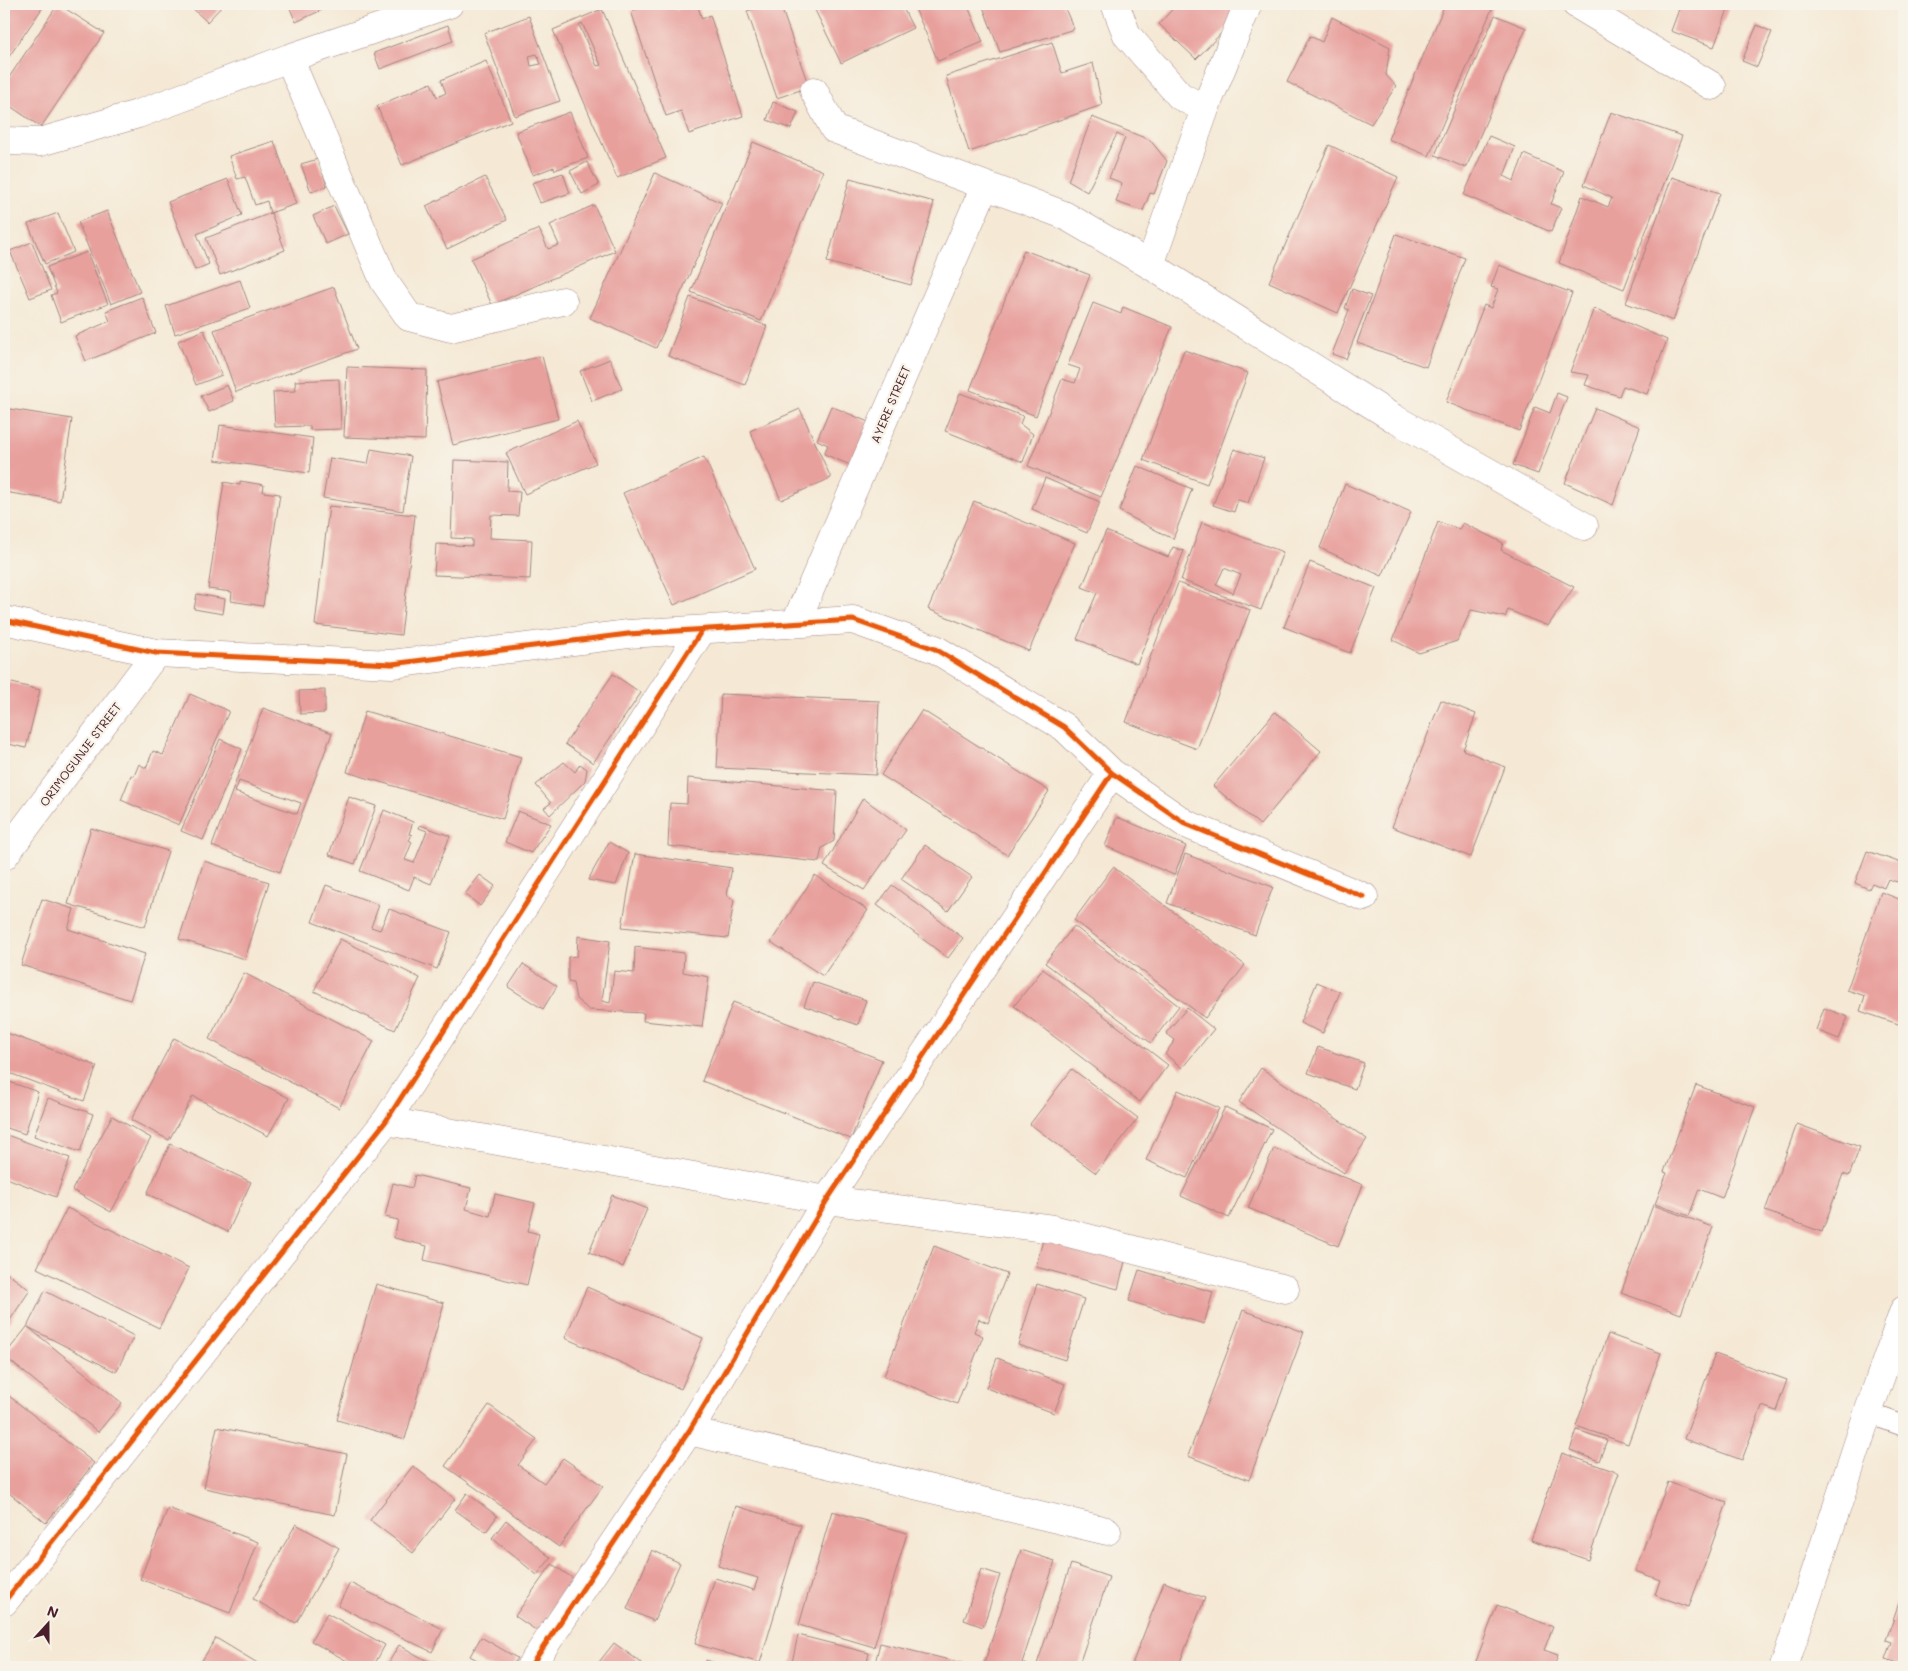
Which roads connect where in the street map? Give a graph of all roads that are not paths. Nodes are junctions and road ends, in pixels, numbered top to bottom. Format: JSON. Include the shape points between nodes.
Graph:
{"nodes":[{"id":1,"x":449,"y":4,"type":"edge"},
{"id":2,"x":1114,"y":4,"type":"edge"},
{"id":3,"x":1248,"y":4,"type":"edge"},
{"id":4,"x":1576,"y":4,"type":"edge"},
{"id":5,"x":289,"y":58,"type":"junction"},
{"id":6,"x":1712,"y":86,"type":"dead end"},
{"id":7,"x":814,"y":91,"type":"dead end"},
{"id":8,"x":1206,"y":109,"type":"junction"},
{"id":9,"x":4,"y":141,"type":"edge"},
{"id":10,"x":985,"y":186,"type":"junction"},
{"id":11,"x":1150,"y":265,"type":"junction"},
{"id":12,"x":563,"y":301,"type":"dead end"},
{"id":13,"x":1584,"y":526,"type":"dead end"},
{"id":14,"x":4,"y":620,"type":"edge"},
{"id":15,"x":796,"y":622,"type":"junction"},
{"id":16,"x":702,"y":630,"type":"junction"},
{"id":17,"x":156,"y":653,"type":"junction"},
{"id":18,"x":1112,"y":773,"type":"junction"},
{"id":19,"x":4,"y":856,"type":"edge"},
{"id":20,"x":1364,"y":897,"type":"dead end"},
{"id":21,"x":386,"y":1121,"type":"junction"},
{"id":22,"x":827,"y":1200,"type":"junction"},
{"id":23,"x":1284,"y":1288,"type":"dead end"},
{"id":24,"x":1904,"y":1310,"type":"edge"},
{"id":25,"x":1868,"y":1413,"type":"junction"},
{"id":26,"x":1904,"y":1426,"type":"edge"},
{"id":27,"x":690,"y":1431,"type":"junction"},
{"id":28,"x":1107,"y":1531,"type":"dead end"},
{"id":29,"x":4,"y":1602,"type":"edge"},
{"id":30,"x":530,"y":1667,"type":"edge"},
{"id":31,"x":1784,"y":1667,"type":"edge"}],
"edges":[{"from":1,"to":5,"type":"street"},
{"from":2,"to":8,"type":"street","via":[[1127,35],[1180,96]]},
{"from":3,"to":8,"type":"street"},
{"from":4,"to":6,"type":"street"},
{"from":5,"to":9,"type":"street","via":[[129,117],[40,142]]},
{"from":5,"to":12,"type":"street","via":[[384,281],[409,317],[451,328]]},
{"from":7,"to":10,"type":"street","via":[[834,129]]},
{"from":8,"to":11,"type":"street"},
{"from":10,"to":11,"type":"street","via":[[1064,215]]},
{"from":10,"to":15,"type":"street","name":"AYERE STREET"},
{"from":11,"to":13,"type":"street","via":[[1396,419]]},
{"from":14,"to":17,"type":"street"},
{"from":15,"to":16,"type":"street"},
{"from":15,"to":18,"type":"street","via":[[852,620],[936,649],[1064,727]]},
{"from":16,"to":17,"type":"street","via":[[628,634],[392,664]]},
{"from":16,"to":21,"type":"street"},
{"from":17,"to":19,"type":"street","name":"ORIMOGUNJE STREET"},
{"from":18,"to":20,"type":"street","via":[[1186,824]]},
{"from":18,"to":22,"type":"street"},
{"from":21,"to":22,"type":"street"},
{"from":21,"to":29,"type":"street"},
{"from":22,"to":23,"type":"street","via":[[1053,1229]]},
{"from":22,"to":27,"type":"street"},
{"from":24,"to":25,"type":"street"},
{"from":25,"to":26,"type":"lane"},
{"from":25,"to":31,"type":"street"},
{"from":27,"to":28,"type":"street"},
{"from":27,"to":30,"type":"street"}]}
